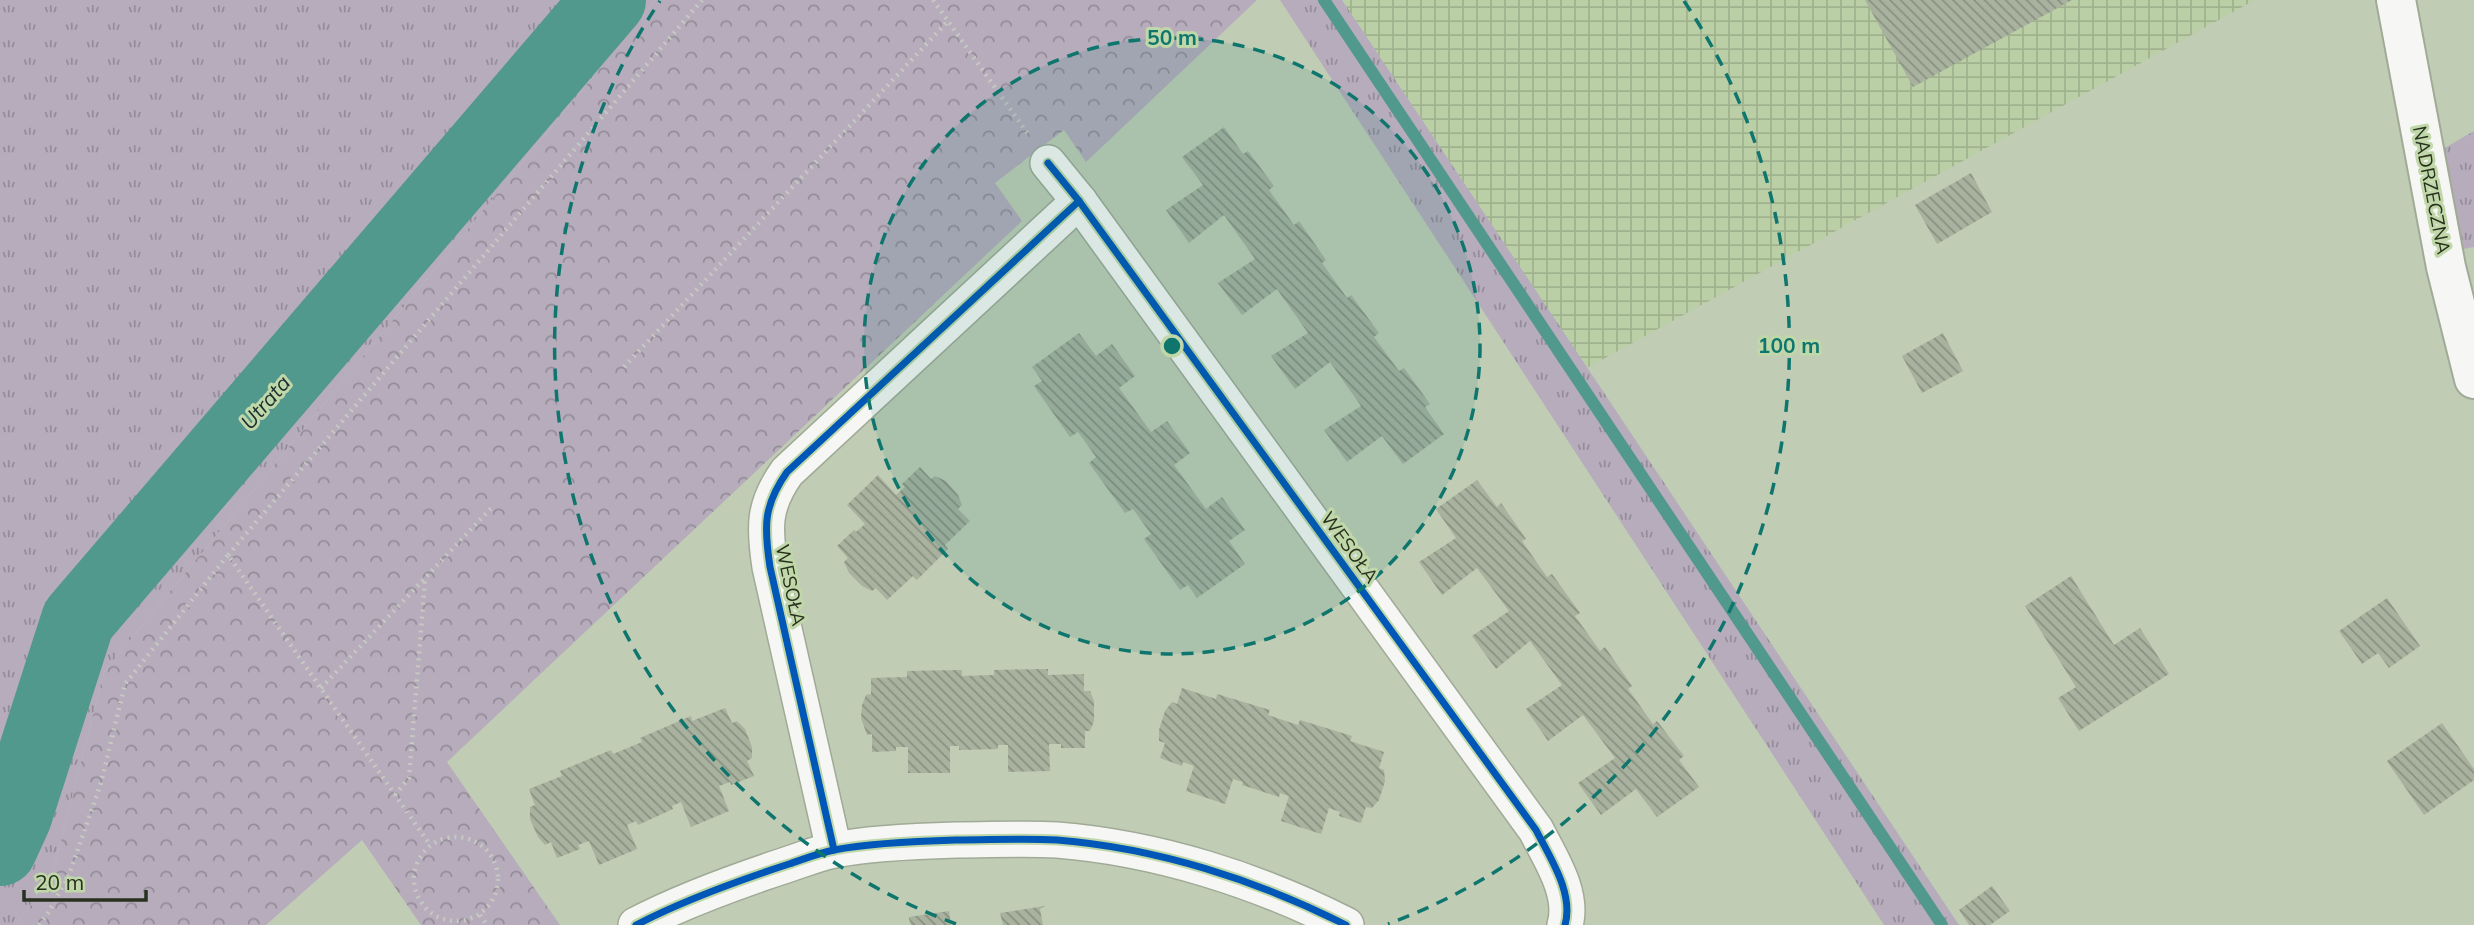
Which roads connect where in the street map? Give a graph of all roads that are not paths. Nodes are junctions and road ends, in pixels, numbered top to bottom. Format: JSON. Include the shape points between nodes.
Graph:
{"nodes":[{"id":1,"x":2396,"y":0,"type":"edge"},
{"id":2,"x":1048,"y":163,"type":"road end"},
{"id":3,"x":1079,"y":201,"type":"junction"},
{"id":4,"x":2474,"y":379,"type":"edge"},
{"id":5,"x":834,"y":850,"type":"junction"},
{"id":6,"x":636,"y":925,"type":"edge"},
{"id":7,"x":1346,"y":925,"type":"edge"},
{"id":8,"x":1565,"y":925,"type":"edge"}],
"edges":[{"from":1,"to":4,"type":"street","name":"NADRZECZNA","via":[[2446,267]]},
{"from":2,"to":3,"type":"street","name":"WESOŁA"},
{"from":3,"to":5,"type":"street","name":"WESOŁA","via":[[787,472],[774,490],[764,533]]},
{"from":3,"to":8,"type":"street","name":"WESOŁA","via":[[1536,830],[1565,896]]},
{"from":5,"to":6,"type":"street","via":[[756,874]]},
{"from":5,"to":7,"type":"street","via":[[1013,839],[1114,847],[1195,865],[1270,890]]}]}
